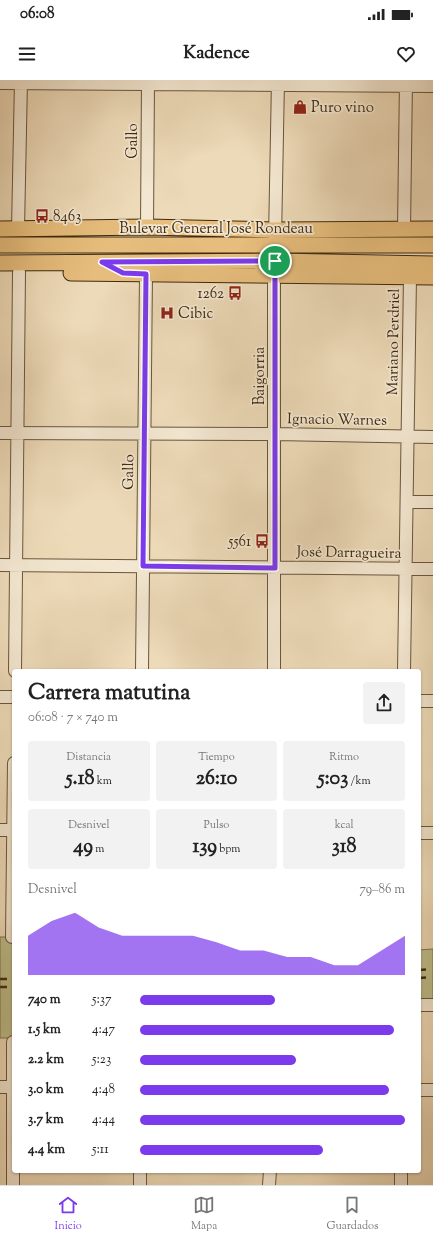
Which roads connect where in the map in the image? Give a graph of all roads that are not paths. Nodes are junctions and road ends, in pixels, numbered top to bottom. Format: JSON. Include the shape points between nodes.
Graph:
{"nodes":[{"id":1,"x":20,"y":82,"type":"edge"},
{"id":2,"x":148,"y":82,"type":"edge"},
{"id":3,"x":0,"y":83,"type":"edge"},
{"id":4,"x":278,"y":83,"type":"edge"},
{"id":5,"x":406,"y":83,"type":"edge"},
{"id":6,"x":433,"y":86,"type":"edge"},
{"id":7,"x":147,"y":227,"type":"junction"},
{"id":8,"x":365,"y":228,"type":"junction"},
{"id":9,"x":404,"y":228,"type":"junction"},
{"id":10,"x":0,"y":229,"type":"edge"},
{"id":11,"x":18,"y":229,"type":"junction"},
{"id":12,"x":433,"y":229,"type":"edge"},
{"id":13,"x":275,"y":237,"type":"junction"},
{"id":14,"x":433,"y":244,"type":"edge"},
{"id":15,"x":0,"y":245,"type":"edge"},
{"id":16,"x":102,"y":262,"type":"junction"},
{"id":17,"x":0,"y":263,"type":"edge"},
{"id":18,"x":433,"y":264,"type":"edge"},
{"id":19,"x":274,"y":268,"type":"junction"},
{"id":20,"x":0,"y":272,"type":"edge"},
{"id":21,"x":19,"y":272,"type":"junction"},
{"id":22,"x":123,"y":273,"type":"junction"},
{"id":23,"x":146,"y":274,"type":"junction"},
{"id":24,"x":410,"y":277,"type":"junction"},
{"id":25,"x":433,"y":277,"type":"edge"},
{"id":26,"x":0,"y":433,"type":"edge"},
{"id":27,"x":19,"y":433,"type":"junction"},
{"id":28,"x":144,"y":433,"type":"junction"},
{"id":29,"x":275,"y":434,"type":"junction"},
{"id":30,"x":408,"y":437,"type":"junction"},
{"id":31,"x":433,"y":437,"type":"edge"},
{"id":32,"x":407,"y":502,"type":"junction"},
{"id":33,"x":433,"y":502,"type":"edge"},
{"id":34,"x":0,"y":565,"type":"edge"},
{"id":35,"x":17,"y":566,"type":"junction"},
{"id":36,"x":143,"y":566,"type":"junction"},
{"id":37,"x":275,"y":568,"type":"junction"},
{"id":38,"x":406,"y":569,"type":"junction"},
{"id":39,"x":433,"y":569,"type":"edge"},
{"id":40,"x":15,"y":669,"type":"edge"},
{"id":41,"x":142,"y":669,"type":"edge"},
{"id":42,"x":274,"y":669,"type":"edge"},
{"id":43,"x":404,"y":669,"type":"edge"},
{"id":44,"x":0,"y":697,"type":"edge"},
{"id":45,"x":12,"y":697,"type":"edge"},
{"id":46,"x":421,"y":701,"type":"edge"},
{"id":47,"x":433,"y":701,"type":"edge"},
{"id":48,"x":0,"y":830,"type":"edge"},
{"id":49,"x":12,"y":830,"type":"edge"},
{"id":50,"x":421,"y":833,"type":"edge"},
{"id":51,"x":433,"y":833,"type":"edge"},
{"id":52,"x":421,"y":1005,"type":"edge"},
{"id":53,"x":433,"y":1005,"type":"edge"},
{"id":54,"x":0,"y":1087,"type":"edge"},
{"id":55,"x":12,"y":1088,"type":"edge"},
{"id":56,"x":421,"y":1090,"type":"edge"},
{"id":57,"x":433,"y":1090,"type":"edge"},
{"id":58,"x":13,"y":1173,"type":"edge"},
{"id":59,"x":140,"y":1173,"type":"edge"},
{"id":60,"x":270,"y":1173,"type":"edge"},
{"id":61,"x":401,"y":1173,"type":"edge"},
{"id":62,"x":13,"y":1185,"type":"edge"},
{"id":63,"x":140,"y":1185,"type":"edge"},
{"id":64,"x":270,"y":1185,"type":"edge"},
{"id":65,"x":401,"y":1185,"type":"edge"}],
"edges":[{"from":1,"to":2,"type":"street"},
{"from":1,"to":3,"type":"street"},
{"from":1,"to":11,"type":"street"},
{"from":2,"to":4,"type":"street"},
{"from":2,"to":7,"type":"street","name":"Gallo"},
{"from":4,"to":5,"type":"street"},
{"from":4,"to":13,"type":"street","name":"Baigorria"},
{"from":5,"to":6,"type":"street"},
{"from":5,"to":9,"type":"street"},
{"from":7,"to":11,"type":"main road","name":"Bulevar General José Rondeau"},
{"from":7,"to":13,"type":"main road","name":"Bulevar General José Rondeau"},
{"from":8,"to":9,"type":"main road","name":"Bulevar General José Rondeau"},
{"from":8,"to":13,"type":"main road","name":"Bulevar General José Rondeau"},
{"from":8,"to":14,"type":"main road"},
{"from":9,"to":12,"type":"main road","name":"Bulevar General José Rondeau"},
{"from":10,"to":11,"type":"main road","name":"Bulevar General José Rondeau"},
{"from":13,"to":14,"type":"main road","name":"Bulevar General José Rondeau"},
{"from":13,"to":15,"type":"main road","name":"Bulevar General José Rondeau"},
{"from":13,"to":19,"type":"street","name":"Baigorria"},
{"from":16,"to":17,"type":"main road"},
{"from":16,"to":19,"type":"main road"},
{"from":16,"to":22,"type":"main road"},
{"from":18,"to":19,"type":"main road"},
{"from":19,"to":23,"type":"main road"},
{"from":19,"to":24,"type":"main road"},
{"from":19,"to":29,"type":"street","name":"Baigorria"},
{"from":20,"to":21,"type":"main road"},
{"from":21,"to":22,"type":"main road"},
{"from":21,"to":27,"type":"street"},
{"from":22,"to":23,"type":"main road"},
{"from":23,"to":28,"type":"street","name":"Gallo"},
{"from":24,"to":25,"type":"main road"},
{"from":24,"to":30,"type":"street","name":"Mariano Perdriel"},
{"from":26,"to":27,"type":"street","name":"Ignacio Warnes"},
{"from":27,"to":28,"type":"street","name":"Ignacio Warnes"},
{"from":27,"to":35,"type":"street"},
{"from":28,"to":29,"type":"street","name":"Ignacio Warnes"},
{"from":28,"to":36,"type":"street","name":"Gallo"},
{"from":29,"to":30,"type":"street","name":"Ignacio Warnes"},
{"from":29,"to":37,"type":"street","name":"Baigorria"},
{"from":30,"to":31,"type":"street","name":"Ignacio Warnes"},
{"from":30,"to":32,"type":"street","name":"Mariano Perdriel"},
{"from":32,"to":33,"type":"street"},
{"from":32,"to":38,"type":"street","name":"Mariano Perdriel"},
{"from":34,"to":35,"type":"street","name":"José Darragueira"},
{"from":35,"to":36,"type":"street","name":"José Darragueira"},
{"from":35,"to":40,"type":"street"},
{"from":36,"to":37,"type":"street","name":"José Darragueira"},
{"from":36,"to":41,"type":"street","name":"Gallo"},
{"from":37,"to":38,"type":"street","name":"José Darragueira"},
{"from":37,"to":42,"type":"street","name":"Baigorria"},
{"from":38,"to":39,"type":"street","name":"José Darragueira"},
{"from":38,"to":43,"type":"street","name":"Mariano Perdriel"},
{"from":44,"to":45,"type":"street"},
{"from":46,"to":47,"type":"street"},
{"from":48,"to":49,"type":"street"},
{"from":50,"to":51,"type":"street"},
{"from":52,"to":53,"type":"street"},
{"from":54,"to":55,"type":"street"},
{"from":56,"to":57,"type":"street"},
{"from":58,"to":62,"type":"street"},
{"from":59,"to":63,"type":"street"},
{"from":60,"to":64,"type":"street"},
{"from":61,"to":65,"type":"street"}]}
